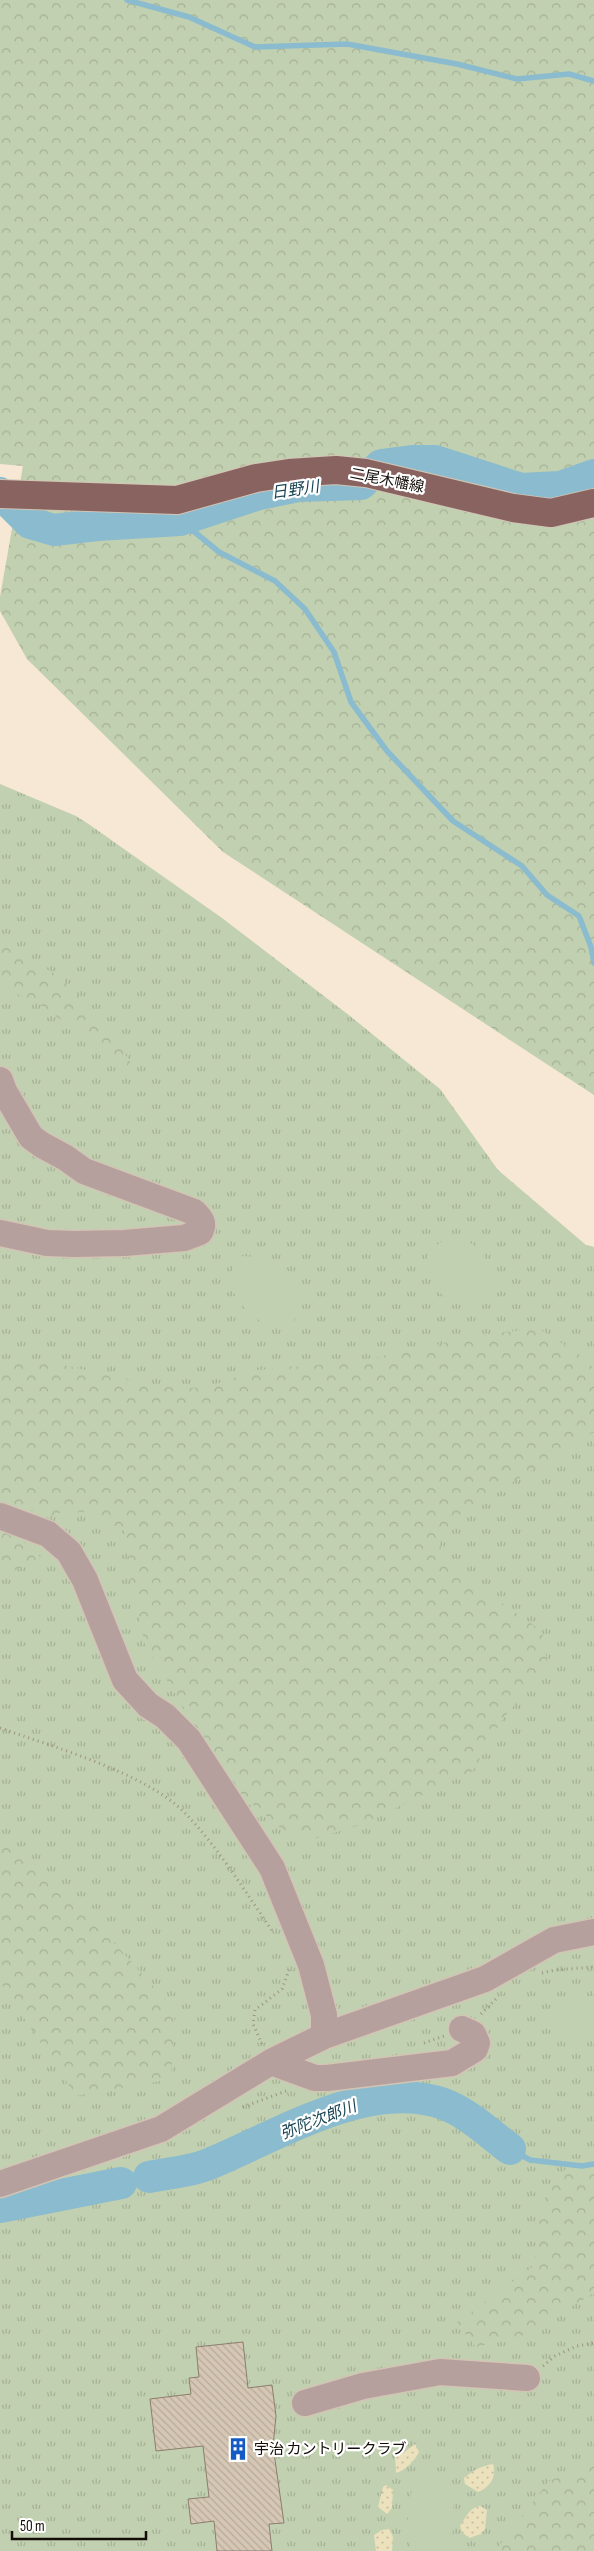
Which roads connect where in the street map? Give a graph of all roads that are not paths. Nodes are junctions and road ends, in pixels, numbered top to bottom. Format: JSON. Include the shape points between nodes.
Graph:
{"nodes":[{"id":1,"x":10,"y":494,"type":"edge"},
{"id":2,"x":594,"y":503,"type":"edge"},
{"id":3,"x":0,"y":1080,"type":"edge"},
{"id":4,"x":0,"y":1233,"type":"edge"},
{"id":5,"x":0,"y":1516,"type":"edge"},
{"id":6,"x":594,"y":1932,"type":"edge"},
{"id":7,"x":462,"y":2029,"type":"road end"},
{"id":8,"x":324,"y":2036,"type":"junction"},
{"id":9,"x":271,"y":2062,"type":"junction"},
{"id":10,"x":0,"y":2184,"type":"edge"},
{"id":11,"x":527,"y":2378,"type":"road end"},
{"id":12,"x":305,"y":2403,"type":"dead end"}],
"edges":[{"from":1,"to":2,"type":"main road","name":"二尾木幡線","via":[[177,500],[256,478],[336,470],[542,512],[564,512]]},
{"from":3,"to":4,"type":"street","via":[[31,1137],[42,1145],[84,1171],[194,1212],[203,1222],[203,1227],[200,1232],[184,1238],[124,1243],[47,1243]]},
{"from":5,"to":8,"type":"street","via":[[48,1534],[69,1552],[86,1580],[125,1680],[148,1705],[165,1716],[189,1740],[272,1868],[310,1965],[324,2015]]},
{"from":6,"to":8,"type":"street","via":[[554,1940],[485,1979]]},
{"from":7,"to":9,"type":"street","via":[[472,2034],[477,2043],[475,2049],[452,2063],[366,2075],[315,2078]]},
{"from":8,"to":9,"type":"street"},
{"from":9,"to":10,"type":"street","via":[[161,2129]]},
{"from":11,"to":12,"type":"street","via":[[440,2372],[363,2386]]}]}
